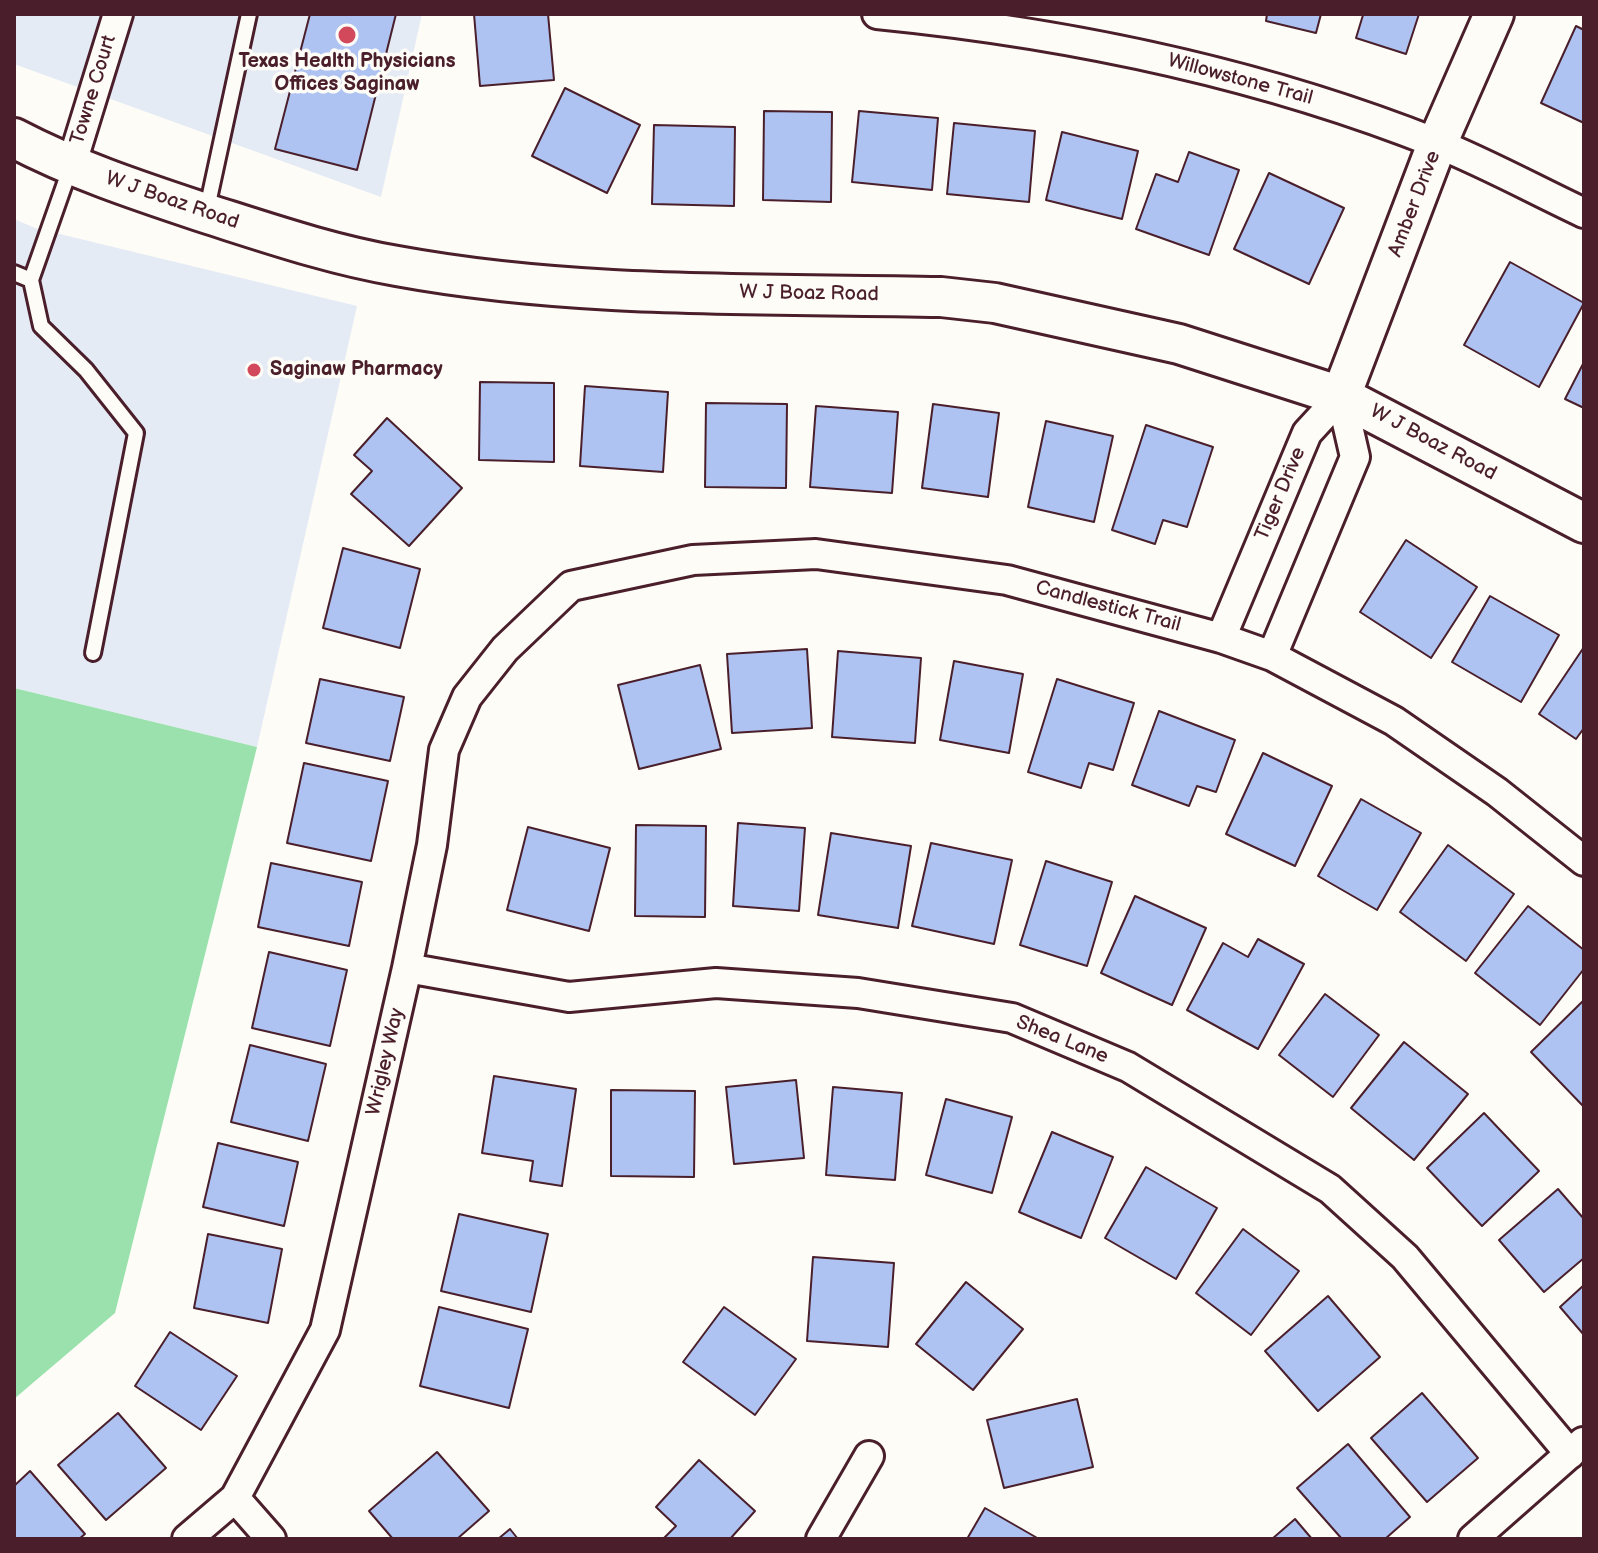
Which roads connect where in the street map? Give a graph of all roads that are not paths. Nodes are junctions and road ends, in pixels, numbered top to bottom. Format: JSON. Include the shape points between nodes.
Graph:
{"nodes":[{"id":1,"x":118,"y":14,"type":"edge"},
{"id":2,"x":249,"y":14,"type":"edge"},
{"id":3,"x":877,"y":14,"type":"edge"},
{"id":4,"x":1494,"y":14,"type":"edge"},
{"id":5,"x":14,"y":138,"type":"edge"},
{"id":6,"x":1437,"y":144,"type":"junction"},
{"id":7,"x":71,"y":166,"type":"junction"},
{"id":8,"x":206,"y":213,"type":"junction"},
{"id":9,"x":1584,"y":213,"type":"edge"},
{"id":10,"x":14,"y":273,"type":"edge"},
{"id":11,"x":31,"y":280,"type":"junction"},
{"id":12,"x":1341,"y":396,"type":"junction"},
{"id":13,"x":1584,"y":523,"type":"edge"},
{"id":14,"x":571,"y":586,"type":"joint"},
{"id":15,"x":1221,"y":638,"type":"junction"},
{"id":16,"x":93,"y":653,"type":"dead end"},
{"id":17,"x":1272,"y":656,"type":"junction"},
{"id":18,"x":1584,"y":861,"type":"edge"},
{"id":19,"x":407,"y":968,"type":"junction"},
{"id":20,"x":1577,"y":1448,"type":"edge"},
{"id":21,"x":869,"y":1456,"type":"dead end"},
{"id":22,"x":235,"y":1498,"type":"junction"},
{"id":23,"x":187,"y":1539,"type":"edge"},
{"id":24,"x":271,"y":1539,"type":"edge"},
{"id":25,"x":821,"y":1539,"type":"edge"},
{"id":26,"x":1473,"y":1539,"type":"edge"}],
"edges":[{"from":1,"to":7,"type":"street","name":"Towne Court"},
{"from":2,"to":8,"type":"lane"},
{"from":3,"to":6,"type":"street","name":"Willowstone Trail","via":[[1019,31],[1174,61],[1255,82]]},
{"from":4,"to":6,"type":"main road","name":"Amber Drive"},
{"from":5,"to":7,"type":"main road","name":"W J Boaz Road"},
{"from":6,"to":9,"type":"street","name":"Willowstone Trail"},
{"from":6,"to":12,"type":"main road","name":"Amber Drive"},
{"from":7,"to":8,"type":"main road","name":"W J Boaz Road"},
{"from":7,"to":11,"type":"lane"},
{"from":8,"to":12,"type":"main road","name":"W J Boaz Road","via":[[396,266],[490,280],[614,290],[941,297],[995,303],[1179,344]]},
{"from":10,"to":11,"type":"lane"},
{"from":11,"to":16,"type":"lane","via":[[41,326],[86,370],[136,433]]},
{"from":12,"to":13,"type":"main road","name":"W J Boaz Road"},
{"from":12,"to":15,"type":"street","name":"Tiger Drive","via":[[1307,433]]},
{"from":12,"to":17,"type":"street","via":[[1355,457]]},
{"from":14,"to":15,"type":"street","name":"Candlestick Trail","via":[[693,560],[816,554],[1007,580]]},
{"from":14,"to":19,"type":"street","name":"Wrigley Way","via":[[505,649],[467,697],[444,750],[432,845]]},
{"from":15,"to":17,"type":"street","name":"Candlestick Trail"},
{"from":17,"to":18,"type":"street","name":"Candlestick Trail","via":[[1394,721]]},
{"from":19,"to":20,"type":"street","name":"Shea Lane","via":[[569,997],[716,983],[858,993],[1012,1018],[1128,1067],[1330,1189],[1405,1257]]},
{"from":19,"to":22,"type":"street","name":"Wrigley Way","via":[[325,1330]]},
{"from":20,"to":26,"type":"street"},
{"from":21,"to":25,"type":"street"},
{"from":22,"to":23,"type":"street","name":"Wrigley Way"},
{"from":22,"to":24,"type":"street"}]}
